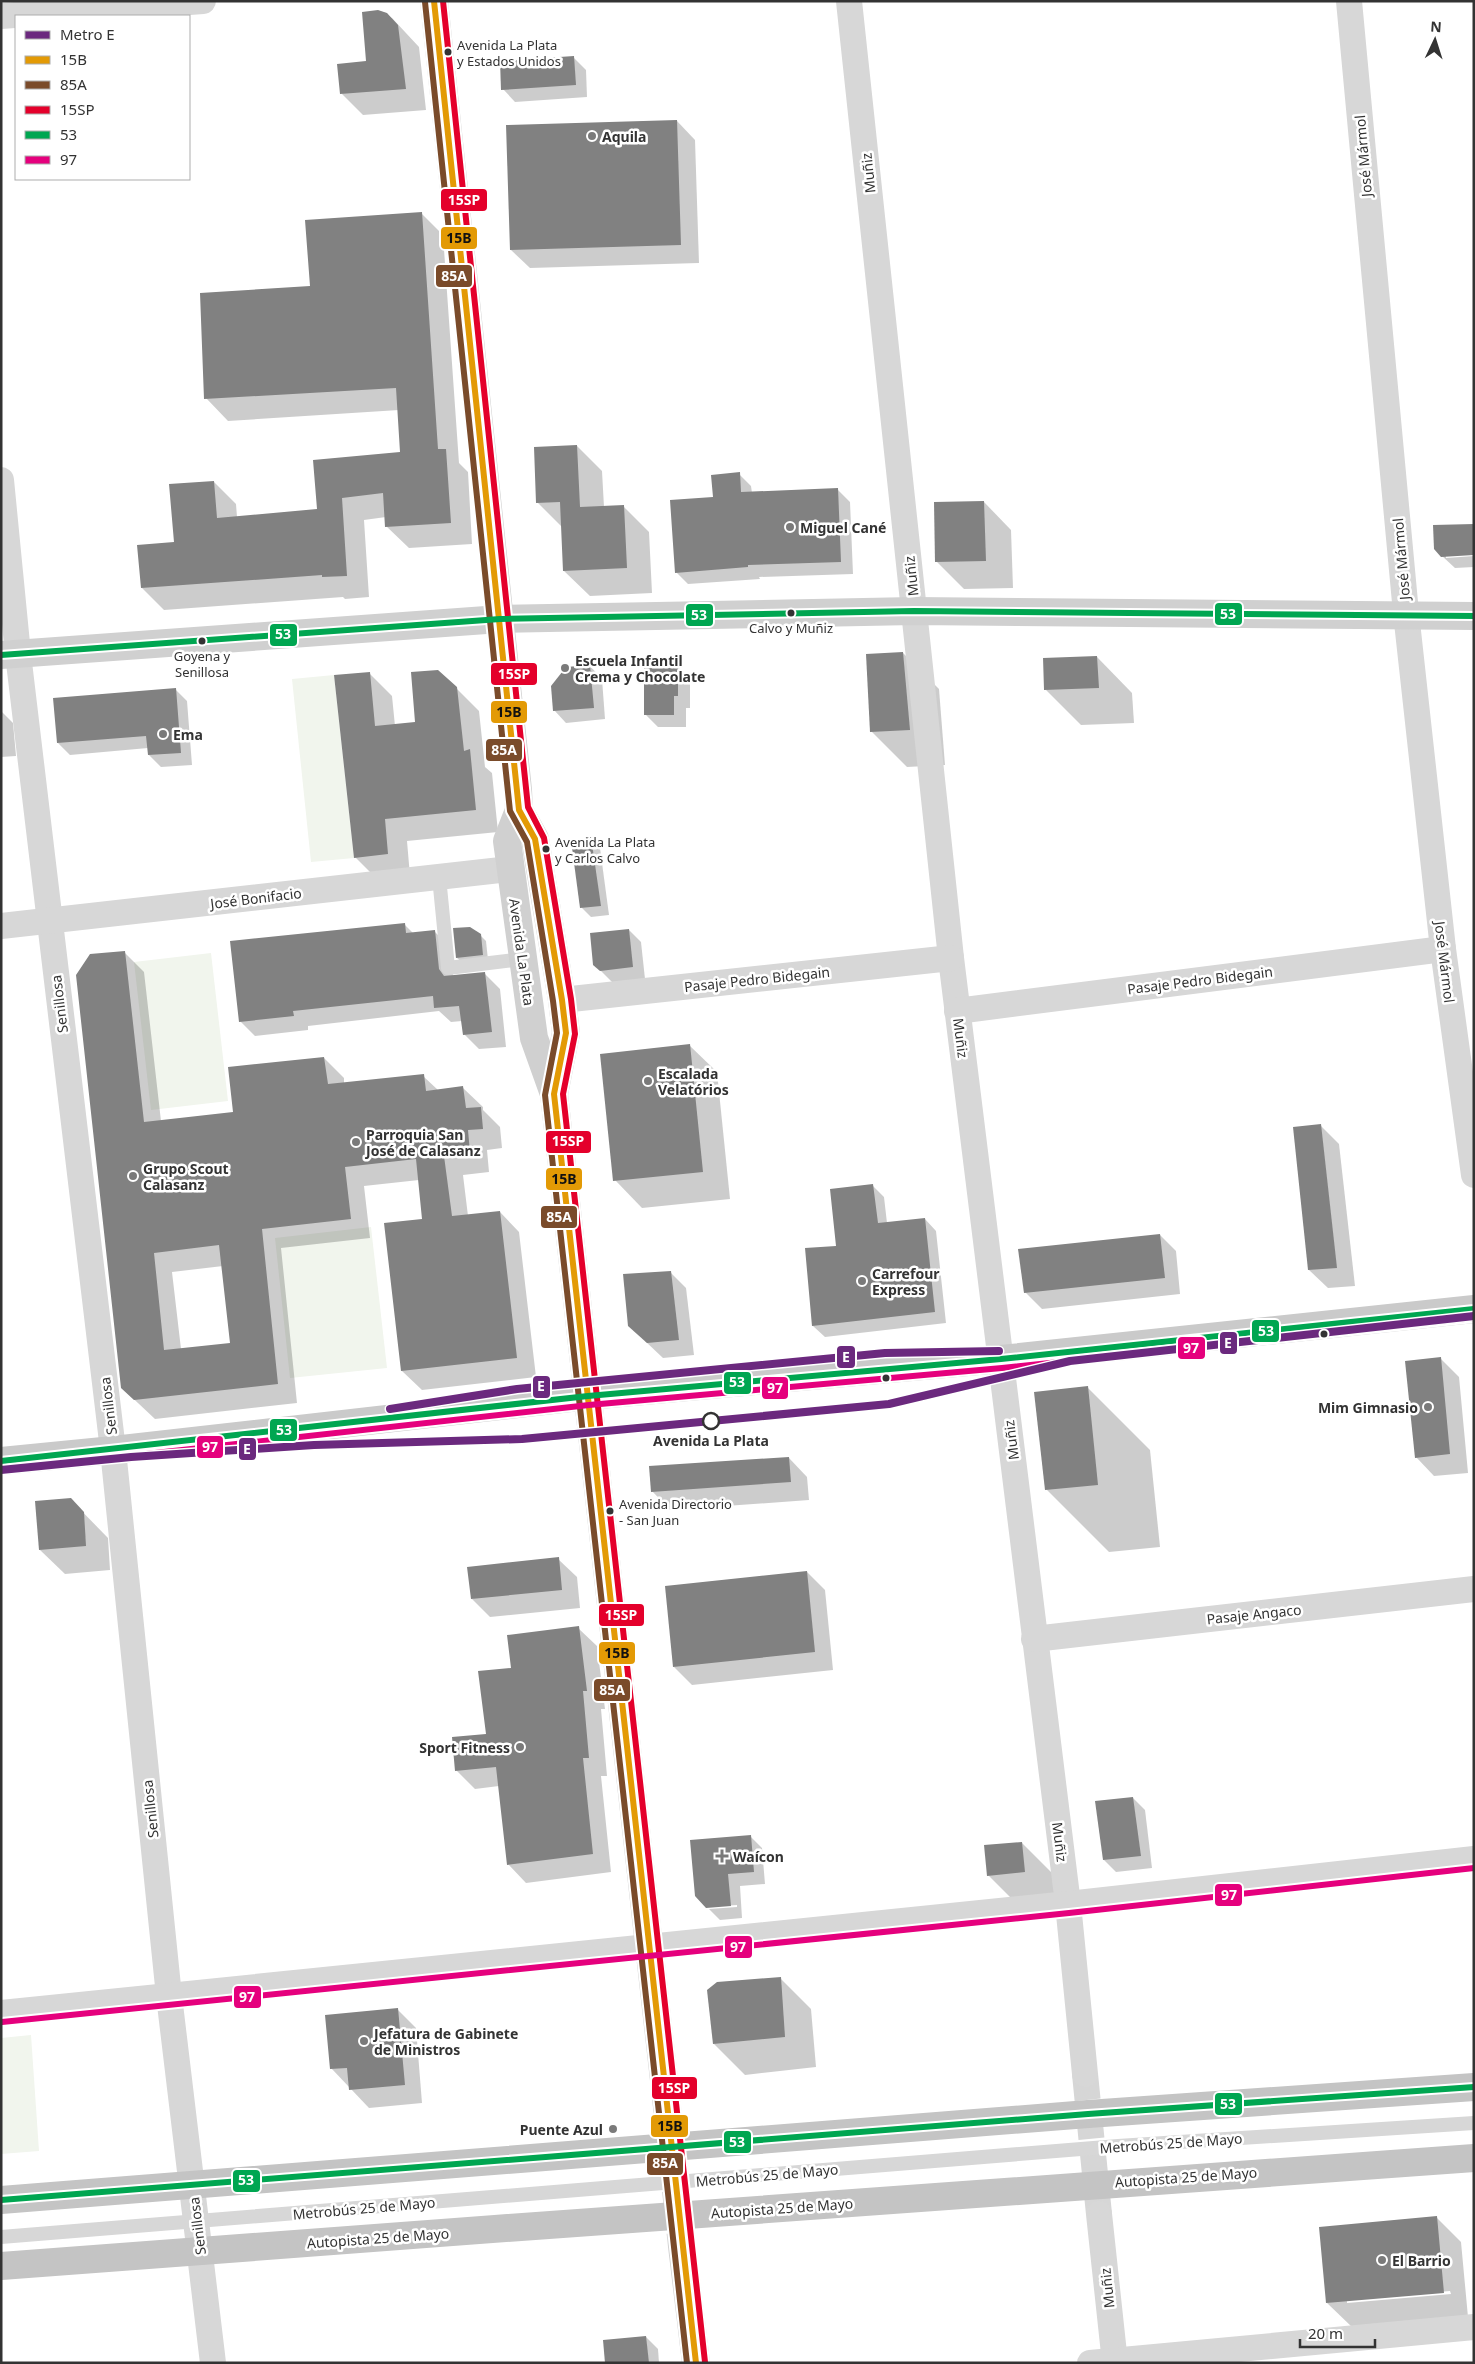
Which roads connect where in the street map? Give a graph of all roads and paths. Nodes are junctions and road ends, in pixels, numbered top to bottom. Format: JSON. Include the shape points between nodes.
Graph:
{"nodes":[{"id":1,"x":203,"y":1,"type":"edge"},
{"id":2,"x":434,"y":1,"type":"edge"},
{"id":3,"x":849,"y":1,"type":"edge"},
{"id":4,"x":1349,"y":1,"type":"edge"},
{"id":5,"x":1,"y":16,"type":"edge"},
{"id":6,"x":1,"y":480,"type":"edge"},
{"id":7,"x":914,"y":611,"type":"junction"},
{"id":8,"x":1406,"y":614,"type":"junction"},
{"id":9,"x":1474,"y":616,"type":"edge"},
{"id":10,"x":500,"y":619,"type":"junction"},
{"id":11,"x":10,"y":654,"type":"edge"},
{"id":12,"x":519,"y":810,"type":"junction"},
{"id":13,"x":510,"y":869,"type":"junction"},
{"id":14,"x":439,"y":877,"type":"junction"},
{"id":15,"x":49,"y":921,"type":"junction"},
{"id":16,"x":1,"y":926,"type":"edge"},
{"id":17,"x":1443,"y":949,"type":"junction"},
{"id":18,"x":951,"y":958,"type":"junction"},
{"id":19,"x":523,"y":959,"type":"junction"},
{"id":20,"x":558,"y":972,"type":"junction"},
{"id":21,"x":562,"y":1000,"type":"junction"},
{"id":22,"x":957,"y":1011,"type":"junction"},
{"id":23,"x":554,"y":1094,"type":"junction"},
{"id":24,"x":1474,"y":1175,"type":"edge"},
{"id":25,"x":1474,"y":1309,"type":"edge"},
{"id":26,"x":1001,"y":1359,"type":"junction"},
{"id":27,"x":588,"y":1396,"type":"junction"},
{"id":28,"x":113,"y":1450,"type":"junction"},
{"id":29,"x":1,"y":1461,"type":"edge"},
{"id":30,"x":1474,"y":1589,"type":"edge"},
{"id":31,"x":1034,"y":1639,"type":"junction"},
{"id":32,"x":1474,"y":1859,"type":"edge"},
{"id":33,"x":1068,"y":1904,"type":"junction"},
{"id":34,"x":650,"y":1946,"type":"junction"},
{"id":35,"x":169,"y":1996,"type":"junction"},
{"id":36,"x":1,"y":2013,"type":"edge"},
{"id":37,"x":1085,"y":2074,"type":"tunnel mouth"},
{"id":38,"x":1474,"y":2087,"type":"edge"},
{"id":39,"x":668,"y":2107,"type":"tunnel mouth"},
{"id":40,"x":1474,"y":2123,"type":"edge"},
{"id":41,"x":1474,"y":2158,"type":"edge"},
{"id":42,"x":1,"y":2200,"type":"edge"},
{"id":43,"x":1099,"y":2214,"type":"tunnel mouth"},
{"id":44,"x":1,"y":2237,"type":"edge"},
{"id":45,"x":682,"y":2246,"type":"tunnel mouth"},
{"id":46,"x":1,"y":2266,"type":"edge"},
{"id":47,"x":1474,"y":2327,"type":"edge"},
{"id":48,"x":1106,"y":2362,"type":"edge"},
{"id":49,"x":213,"y":2363,"type":"edge"},
{"id":50,"x":696,"y":2363,"type":"edge"}],
"edges":[{"from":1,"to":5,"type":"street"},
{"from":2,"to":10,"type":"main road","name":"Avenida La Plata"},
{"from":3,"to":7,"type":"street","name":"Muñiz"},
{"from":4,"to":8,"type":"street","name":"José Mármol"},
{"from":6,"to":11,"type":"street","name":"Senillosa"},
{"from":7,"to":8,"type":"main road"},
{"from":7,"to":10,"type":"main road"},
{"from":7,"to":18,"type":"street","name":"Muñiz"},
{"from":8,"to":9,"type":"main road"},
{"from":8,"to":17,"type":"street","name":"José Mármol"},
{"from":10,"to":11,"type":"main road"},
{"from":10,"to":12,"type":"main road","name":"Avenida La Plata"},
{"from":11,"to":15,"type":"street","name":"Senillosa"},
{"from":12,"to":13,"type":"main road","name":"Avenida La Plata","via":[[507,842]]},
{"from":12,"to":20,"type":"main road","name":"Avenida La Plata","via":[[535,838]]},
{"from":13,"to":14,"type":"street","name":"José Bonifacio"},
{"from":13,"to":19,"type":"main road","name":"Avenida La Plata"},
{"from":13,"to":20,"type":"main road","via":[[522,868],[529,876],[540,950]]},
{"from":14,"to":15,"type":"street","name":"José Bonifacio"},
{"from":14,"to":19,"type":"lane","via":[[448,968]]},
{"from":15,"to":16,"type":"street","name":"José Bonifacio"},
{"from":15,"to":28,"type":"street","name":"Senillosa"},
{"from":17,"to":22,"type":"street","name":"Pasaje Pedro Bidegain"},
{"from":17,"to":24,"type":"street","name":"José Mármol"},
{"from":18,"to":21,"type":"street","name":"Pasaje Pedro Bidegain"},
{"from":18,"to":22,"type":"street","name":"Muñiz"},
{"from":19,"to":23,"type":"main road","name":"Avenida La Plata","via":[[534,1038]]},
{"from":20,"to":21,"type":"main road","name":"Avenida La Plata"},
{"from":21,"to":23,"type":"main road","name":"Avenida La Plata","via":[[566,1033]]},
{"from":22,"to":26,"type":"street","name":"Muñiz"},
{"from":23,"to":27,"type":"main road","name":"Avenida La Plata"},
{"from":25,"to":26,"type":"main road"},
{"from":26,"to":27,"type":"main road"},
{"from":26,"to":31,"type":"street","name":"Muñiz"},
{"from":27,"to":28,"type":"main road"},
{"from":27,"to":34,"type":"main road","name":"Avenida La Plata"},
{"from":28,"to":29,"type":"main road"},
{"from":28,"to":35,"type":"street","name":"Senillosa"},
{"from":30,"to":31,"type":"street","name":"Pasaje Angaco"},
{"from":31,"to":33,"type":"street","name":"Muñiz"},
{"from":32,"to":33,"type":"street"},
{"from":33,"to":34,"type":"street"},
{"from":33,"to":37,"type":"street","name":"Muñiz"},
{"from":34,"to":35,"type":"street"},
{"from":34,"to":39,"type":"main road","name":"Avenida La Plata"},
{"from":35,"to":36,"type":"street"},
{"from":35,"to":49,"type":"street","name":"Senillosa"},
{"from":38,"to":42,"type":"highway","bridge":true,"via":[[1058,2116]]},
{"from":40,"to":44,"type":"lane","name":"Metrobús 25 de Mayo","bridge":true,"via":[[1108,2147]]},
{"from":41,"to":46,"type":"highway","name":"Autopista 25 de Mayo","bridge":true,"via":[[1095,2183]]},
{"from":43,"to":48,"type":"street","name":"Muñiz"},
{"from":45,"to":50,"type":"main road"},
{"from":47,"to":48,"type":"street"}]}
